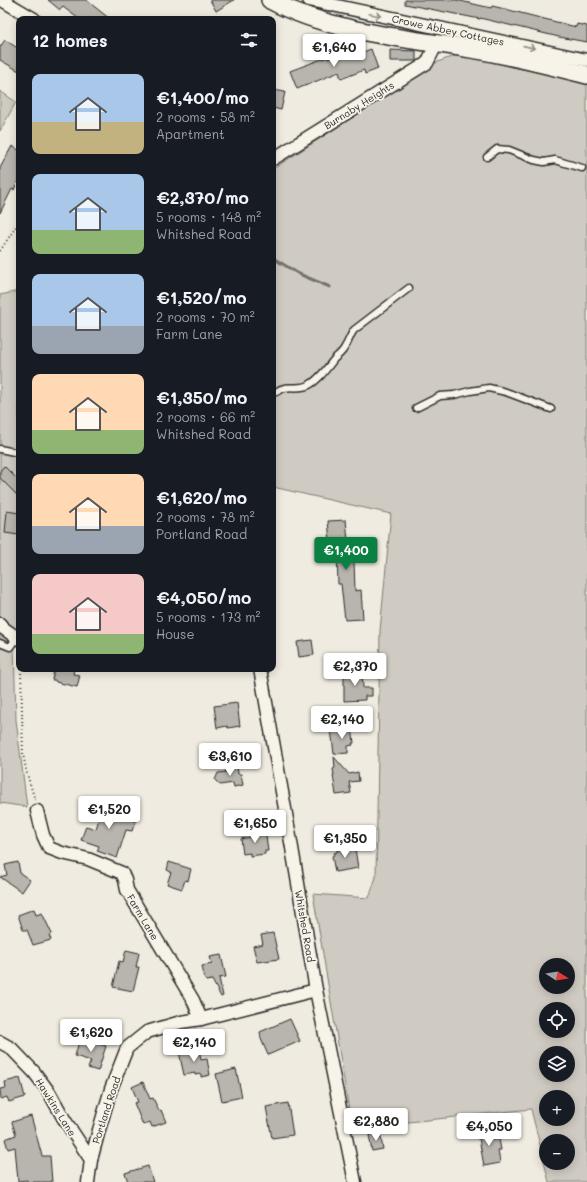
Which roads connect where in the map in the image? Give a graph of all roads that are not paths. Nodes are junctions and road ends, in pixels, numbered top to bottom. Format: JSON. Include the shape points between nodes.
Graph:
{"nodes":[{"id":1,"x":2,"y":0,"type":"edge"},
{"id":2,"x":270,"y":0,"type":"edge"},
{"id":3,"x":309,"y":0,"type":"edge"},
{"id":4,"x":29,"y":16,"type":"edge"},
{"id":5,"x":434,"y":44,"type":"junction"},
{"id":6,"x":587,"y":60,"type":"edge"},
{"id":7,"x":587,"y":75,"type":"edge"},
{"id":8,"x":276,"y":157,"type":"edge"},
{"id":9,"x":487,"y":158,"type":"dead end"},
{"id":10,"x":582,"y":168,"type":"dead end"},
{"id":11,"x":409,"y":288,"type":"dead end"},
{"id":12,"x":276,"y":392,"type":"edge"},
{"id":13,"x":416,"y":408,"type":"dead end"},
{"id":14,"x":551,"y":408,"type":"dead end"},
{"id":15,"x":0,"y":449,"type":"edge"},
{"id":16,"x":16,"y":453,"type":"edge"},
{"id":17,"x":0,"y":624,"type":"edge"},
{"id":18,"x":16,"y":637,"type":"edge"},
{"id":19,"x":16,"y":640,"type":"edge"},
{"id":20,"x":0,"y":643,"type":"edge"},
{"id":21,"x":261,"y":672,"type":"edge"},
{"id":22,"x":37,"y":811,"type":"road end"},
{"id":23,"x":316,"y":990,"type":"junction"},
{"id":24,"x":200,"y":1019,"type":"junction"},
{"id":25,"x":0,"y":1042,"type":"edge"},
{"id":26,"x":91,"y":1160,"type":"junction"},
{"id":27,"x":88,"y":1182,"type":"edge"},
{"id":28,"x":355,"y":1182,"type":"edge"}],
"edges":[{"from":1,"to":4,"type":"street"},
{"from":2,"to":5,"type":"main road","via":[[306,16],[330,23]]},
{"from":3,"to":6,"type":"street","name":"Crowe Abbey Cottages","one_way":true},
{"from":5,"to":7,"type":"main road","via":[[504,55]]},
{"from":5,"to":8,"type":"street","name":"Burnaby Heights","via":[[427,63]]},
{"from":9,"to":10,"type":"lane","via":[[496,150],[509,150],[534,160],[555,160]]},
{"from":11,"to":12,"type":"lane","via":[[354,330],[345,347],[318,378],[303,387],[287,387]]},
{"from":13,"to":14,"type":"lane","via":[[440,396],[489,388]]},
{"from":15,"to":16,"type":"lane"},
{"from":17,"to":18,"type":"street"},
{"from":19,"to":20,"type":"lane","via":[[10,647]]},
{"from":21,"to":23,"type":"street","name":"Whitshed Road"},
{"from":22,"to":24,"type":"street","name":"Farm Lane","via":[[49,848],[88,859],[122,873],[127,890],[193,1000]]},
{"from":23,"to":24,"type":"street","name":"Portland Road"},
{"from":23,"to":28,"type":"street","name":"Whitshed Road"},
{"from":24,"to":26,"type":"street","name":"Portland Road","via":[[147,1032],[127,1048],[111,1089]]},
{"from":25,"to":26,"type":"street","name":"Hawkins Lane","via":[[11,1048],[34,1072]]},
{"from":26,"to":27,"type":"street","name":"Portland Road"}]}
